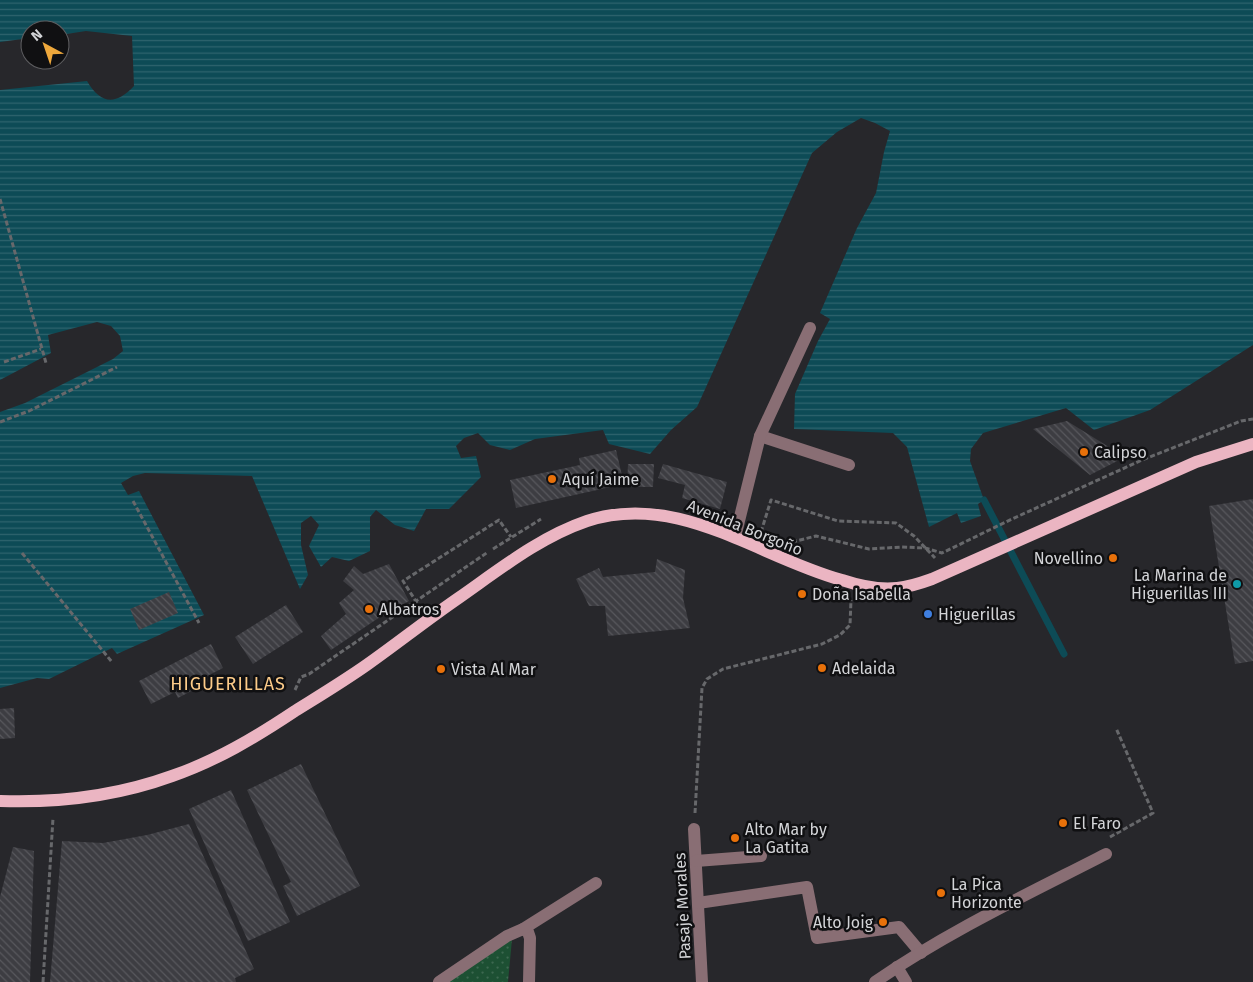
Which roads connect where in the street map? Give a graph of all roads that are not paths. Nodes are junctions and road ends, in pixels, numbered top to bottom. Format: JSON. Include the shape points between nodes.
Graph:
{"nodes":[{"id":1,"x":810,"y":328,"type":"dead end"},
{"id":2,"x":760,"y":436,"type":"junction"},
{"id":3,"x":1253,"y":444,"type":"edge"},
{"id":4,"x":849,"y":465,"type":"dead end"},
{"id":5,"x":736,"y":532,"type":"junction"},
{"id":6,"x":0,"y":801,"type":"edge"},
{"id":7,"x":694,"y":829,"type":"road end"},
{"id":8,"x":1106,"y":854,"type":"road end"},
{"id":9,"x":760,"y":856,"type":"dead end"},
{"id":10,"x":696,"y":861,"type":"junction"},
{"id":11,"x":596,"y":883,"type":"dead end"},
{"id":12,"x":698,"y":903,"type":"junction"},
{"id":13,"x":523,"y":930,"type":"junction"},
{"id":14,"x":921,"y":953,"type":"junction"},
{"id":15,"x":897,"y":967,"type":"junction"},
{"id":16,"x":439,"y":982,"type":"edge"},
{"id":17,"x":529,"y":982,"type":"edge"},
{"id":18,"x":702,"y":982,"type":"edge"},
{"id":19,"x":875,"y":982,"type":"edge"},
{"id":20,"x":906,"y":982,"type":"edge"}],
"edges":[{"from":1,"to":2,"type":"street"},
{"from":2,"to":4,"type":"street"},
{"from":2,"to":5,"type":"street"},
{"from":3,"to":5,"type":"main road","name":"Avenida Borgoño","via":[[1196,462],[916,585],[900,588],[868,587],[815,573]]},
{"from":5,"to":6,"type":"main road","name":"Avenida Borgoño","via":[[649,514],[615,515],[566,528],[544,539],[366,665],[241,746],[172,776],[137,787],[54,801]]},
{"from":7,"to":10,"type":"street","name":"Pasaje Morales"},
{"from":8,"to":14,"type":"street"},
{"from":9,"to":10,"type":"street"},
{"from":10,"to":12,"type":"street","name":"Pasaje Morales"},
{"from":11,"to":13,"type":"street"},
{"from":12,"to":14,"type":"street","via":[[807,887],[817,938],[899,927]]},
{"from":12,"to":18,"type":"street","name":"Pasaje Morales"},
{"from":13,"to":16,"type":"street","via":[[507,936]]},
{"from":13,"to":17,"type":"street","via":[[530,938]]},
{"from":14,"to":15,"type":"street"},
{"from":15,"to":19,"type":"street"},
{"from":15,"to":20,"type":"street"}]}
